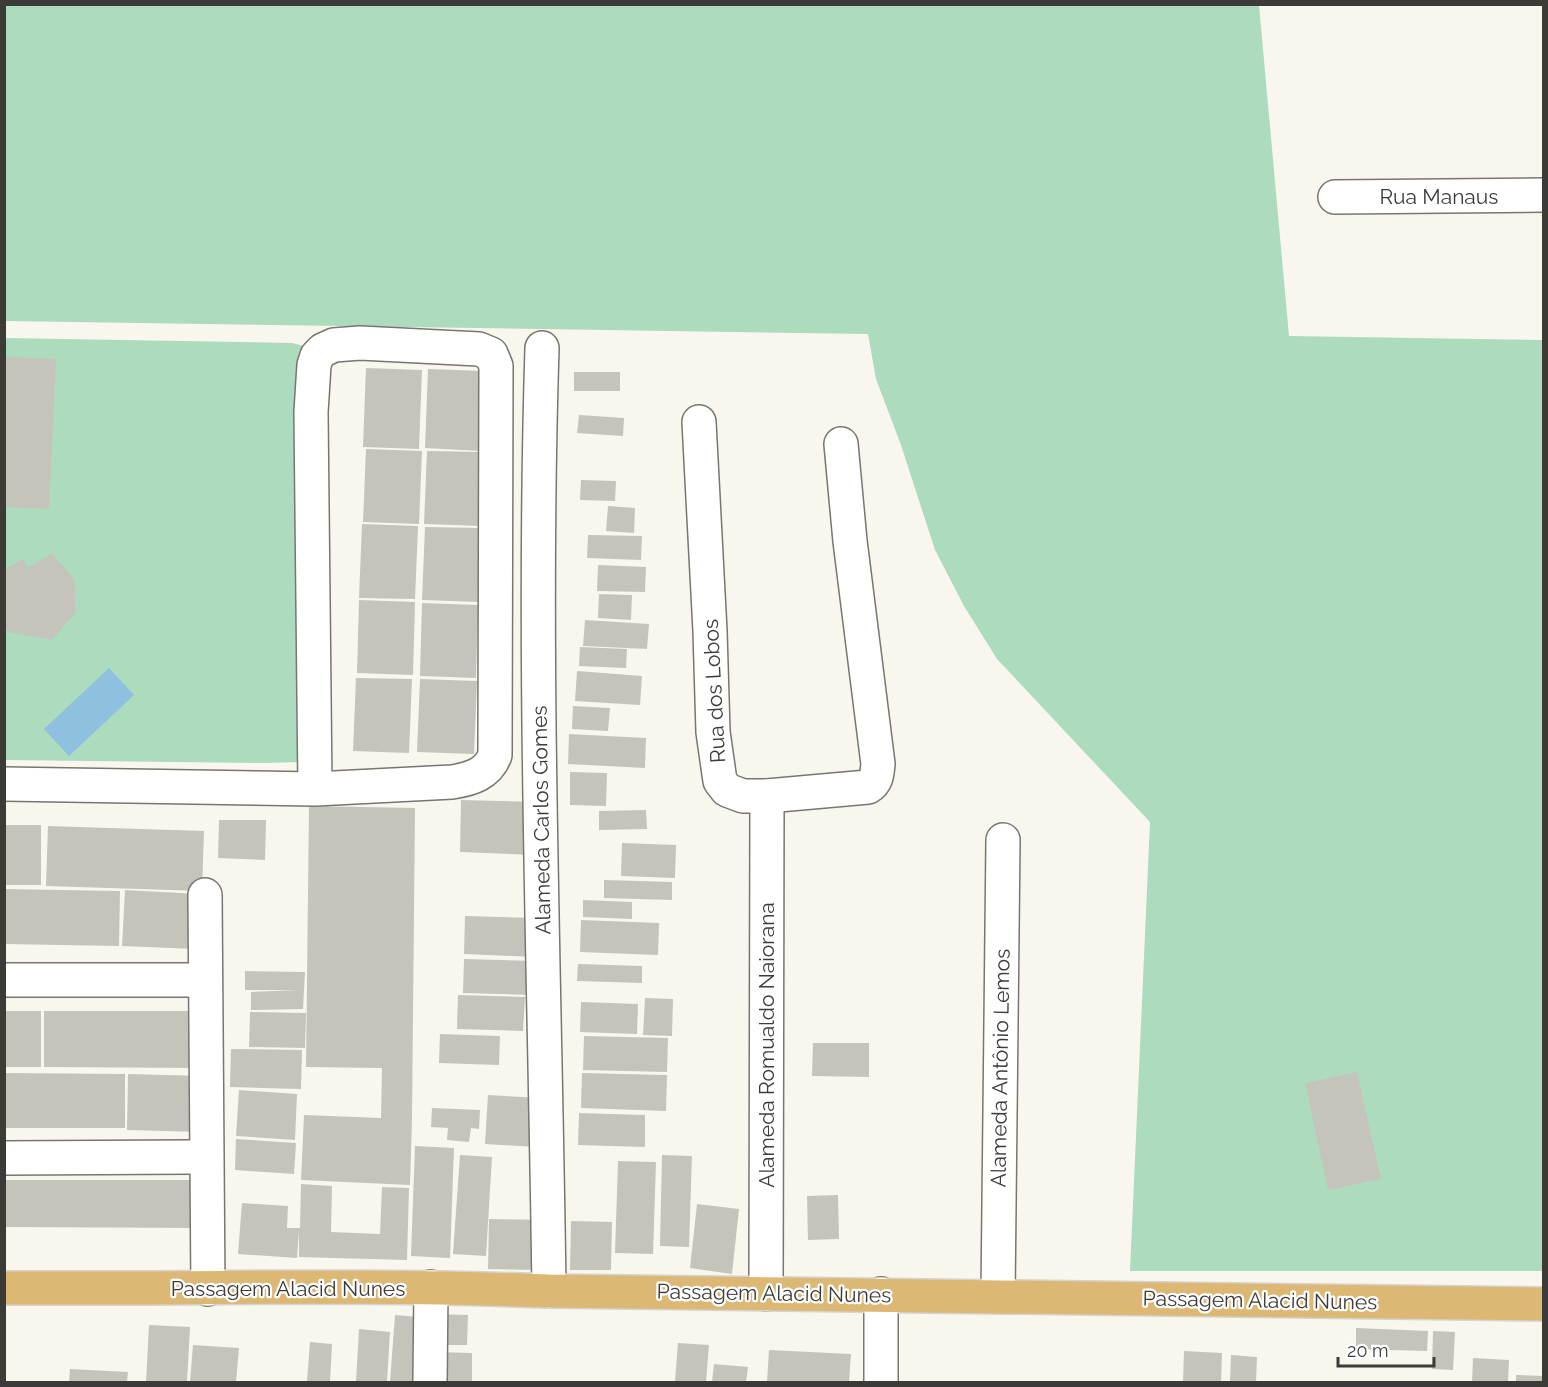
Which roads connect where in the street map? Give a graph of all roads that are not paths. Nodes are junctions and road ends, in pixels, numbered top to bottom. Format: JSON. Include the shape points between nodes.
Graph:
{"nodes":[{"id":1,"x":1544,"y":195,"type":"edge"},
{"id":2,"x":1335,"y":197,"type":"dead end"},
{"id":3,"x":542,"y":348,"type":"dead end"},
{"id":4,"x":699,"y":422,"type":"dead end"},
{"id":5,"x":841,"y":444,"type":"dead end"},
{"id":6,"x":4,"y":784,"type":"edge"},
{"id":7,"x":315,"y":789,"type":"junction"},
{"id":8,"x":767,"y":796,"type":"junction"},
{"id":9,"x":1003,"y":840,"type":"dead end"},
{"id":10,"x":205,"y":895,"type":"dead end"},
{"id":11,"x":4,"y":980,"type":"edge"},
{"id":12,"x":194,"y":980,"type":"dead end"},
{"id":13,"x":193,"y":1157,"type":"dead end"},
{"id":14,"x":4,"y":1158,"type":"edge"},
{"id":15,"x":432,"y":1287,"type":"junction"},
{"id":16,"x":4,"y":1288,"type":"edge"},
{"id":17,"x":208,"y":1289,"type":"junction"},
{"id":18,"x":549,"y":1291,"type":"junction"},
{"id":19,"x":766,"y":1293,"type":"junction"},
{"id":20,"x":881,"y":1294,"type":"junction"},
{"id":21,"x":998,"y":1296,"type":"junction"},
{"id":22,"x":1544,"y":1304,"type":"edge"},
{"id":23,"x":430,"y":1383,"type":"edge"},
{"id":24,"x":881,"y":1383,"type":"edge"}],
"edges":[{"from":1,"to":2,"type":"street","name":"Rua Manaus"},
{"from":3,"to":18,"type":"street","name":"Alameda Carlos Gomes","via":[[539,703]]},
{"from":4,"to":8,"type":"street","name":"Rua dos Lobos","via":[[713,732],[720,781],[728,790],[743,796]]},
{"from":5,"to":8,"type":"street","name":"Rua dos Lobos","via":[[878,764],[876,776],[868,787]]},
{"from":6,"to":7,"type":"street"},
{"from":7,"to":7,"type":"street","via":[[311,412],[317,356],[343,344],[484,350],[491,354],[496,366],[495,755],[478,776],[466,780]]},
{"from":8,"to":19,"type":"street","name":"Alameda Romualdo Naiorana"},
{"from":9,"to":21,"type":"street","name":"Alameda Antônio Lemos"},
{"from":10,"to":17,"type":"street"},
{"from":11,"to":12,"type":"street"},
{"from":13,"to":14,"type":"street"},
{"from":15,"to":17,"type":"main road","name":"Passagem Alacid Nunes"},
{"from":15,"to":18,"type":"main road","name":"Passagem Alacid Nunes"},
{"from":15,"to":23,"type":"street"},
{"from":16,"to":17,"type":"main road","name":"Passagem Alacid Nunes"},
{"from":18,"to":19,"type":"main road","name":"Passagem Alacid Nunes"},
{"from":19,"to":20,"type":"main road","name":"Passagem Alacid Nunes"},
{"from":20,"to":21,"type":"main road","name":"Passagem Alacid Nunes"},
{"from":20,"to":24,"type":"street"},
{"from":21,"to":22,"type":"main road","name":"Passagem Alacid Nunes"}]}
